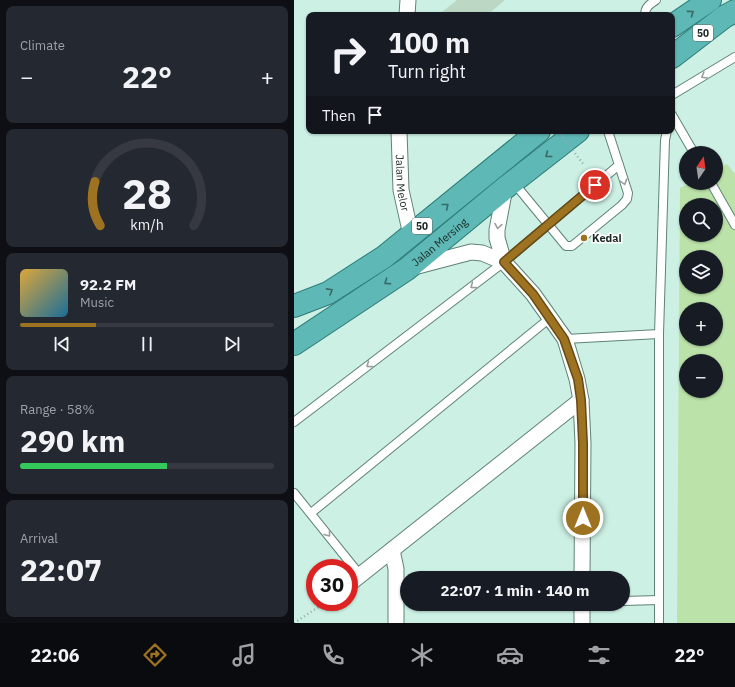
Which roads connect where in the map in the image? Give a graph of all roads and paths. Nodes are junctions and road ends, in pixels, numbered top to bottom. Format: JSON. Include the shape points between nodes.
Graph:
{"nodes":[{"id":1,"x":408,"y":0,"type":"edge"},
{"id":2,"x":656,"y":0,"type":"edge"},
{"id":3,"x":710,"y":0,"type":"edge"},
{"id":4,"x":735,"y":11,"type":"edge"},
{"id":5,"x":407,"y":12,"type":"edge"},
{"id":6,"x":645,"y":12,"type":"edge"},
{"id":7,"x":675,"y":24,"type":"edge"},
{"id":8,"x":675,"y":55,"type":"edge"},
{"id":9,"x":735,"y":57,"type":"edge"},
{"id":10,"x":675,"y":93,"type":"edge"},
{"id":11,"x":675,"y":122,"type":"edge"},
{"id":12,"x":399,"y":134,"type":"edge"},
{"id":13,"x":535,"y":134,"type":"edge"},
{"id":14,"x":560,"y":134,"type":"edge"},
{"id":15,"x":574,"y":134,"type":"edge"},
{"id":16,"x":609,"y":134,"type":"edge"},
{"id":17,"x":666,"y":134,"type":"edge"},
{"id":18,"x":690,"y":146,"type":"edge"},
{"id":19,"x":584,"y":165,"type":"dead end"},
{"id":20,"x":619,"y":165,"type":"junction"},
{"id":21,"x":509,"y":185,"type":"junction"},
{"id":22,"x":715,"y":190,"type":"edge"},
{"id":23,"x":548,"y":225,"type":"junction"},
{"id":24,"x":735,"y":225,"type":"edge"},
{"id":25,"x":411,"y":235,"type":"junction"},
{"id":26,"x":504,"y":262,"type":"junction"},
{"id":27,"x":407,"y":269,"type":"junction"},
{"id":28,"x":294,"y":306,"type":"edge"},
{"id":29,"x":550,"y":318,"type":"junction"},
{"id":30,"x":659,"y":334,"type":"junction"},
{"id":31,"x":564,"y":339,"type":"junction"},
{"id":32,"x":294,"y":344,"type":"edge"},
{"id":33,"x":581,"y":400,"type":"junction"},
{"id":34,"x":294,"y":422,"type":"edge"},
{"id":35,"x":294,"y":493,"type":"edge"},
{"id":36,"x":311,"y":513,"type":"junction"},
{"id":37,"x":392,"y":550,"type":"junction"},
{"id":38,"x":341,"y":559,"type":"edge"},
{"id":39,"x":582,"y":571,"type":"edge"},
{"id":40,"x":358,"y":577,"type":"edge"},
{"id":41,"x":659,"y":600,"type":"junction"},
{"id":42,"x":630,"y":601,"type":"edge"},
{"id":43,"x":312,"y":611,"type":"edge"},
{"id":44,"x":582,"y":611,"type":"edge"},
{"id":45,"x":294,"y":623,"type":"edge"},
{"id":46,"x":396,"y":623,"type":"edge"},
{"id":47,"x":582,"y":623,"type":"edge"},
{"id":48,"x":659,"y":623,"type":"edge"}],
"edges":[{"from":1,"to":5,"type":"street"},
{"from":2,"to":6,"type":"lane"},
{"from":7,"to":3,"type":"highway","number":"50","one_way":true},
{"from":4,"to":8,"type":"highway","number":"50"},
{"from":9,"to":10,"type":"lane","one_way":true},
{"from":11,"to":18,"type":"lane"},
{"from":12,"to":25,"type":"street","name":"Jalan Melor","via":[[401,190]]},
{"from":25,"to":13,"type":"highway","name":"Jalan Mersing","number":"50","one_way":true},
{"from":14,"to":19,"type":"path","bridge":true},
{"from":15,"to":21,"type":"highway","name":"Jalan Mersing","number":"50","one_way":true},
{"from":16,"to":20,"type":"lane"},
{"from":17,"to":30,"type":"lane"},
{"from":20,"to":23,"type":"lane"},
{"from":20,"to":23,"type":"lane","one_way":true,"via":[[628,193],[622,205],[572,246],[566,246]]},
{"from":21,"to":23,"type":"lane"},
{"from":21,"to":26,"type":"street","one_way":true,"via":[[497,230]]},
{"from":21,"to":27,"type":"highway","name":"Jalan Mersing","number":"50"},
{"from":22,"to":24,"type":"lane"},
{"from":23,"to":26,"type":"lane"},
{"from":28,"to":25,"type":"highway","name":"Jalan Mersing","number":"50","one_way":true,"via":[[328,293],[384,257]]},
{"from":26,"to":27,"type":"street","via":[[482,253],[472,252]]},
{"from":26,"to":29,"type":"street","via":[[533,294]]},
{"from":26,"to":34,"type":"lane","one_way":true},
{"from":27,"to":32,"type":"highway","name":"Jalan Mersing","number":"50","one_way":true},
{"from":29,"to":31,"type":"street"},
{"from":29,"to":36,"type":"lane"},
{"from":30,"to":31,"type":"lane"},
{"from":30,"to":41,"type":"lane"},
{"from":31,"to":33,"type":"street","via":[[578,379]]},
{"from":33,"to":37,"type":"street"},
{"from":33,"to":39,"type":"street"},
{"from":35,"to":36,"type":"lane"},
{"from":36,"to":38,"type":"lane","one_way":true},
{"from":37,"to":40,"type":"street"},
{"from":37,"to":46,"type":"street","via":[[396,569]]},
{"from":41,"to":42,"type":"lane"},
{"from":41,"to":48,"type":"lane"},
{"from":43,"to":45,"type":"path"},
{"from":44,"to":47,"type":"street"}]}
